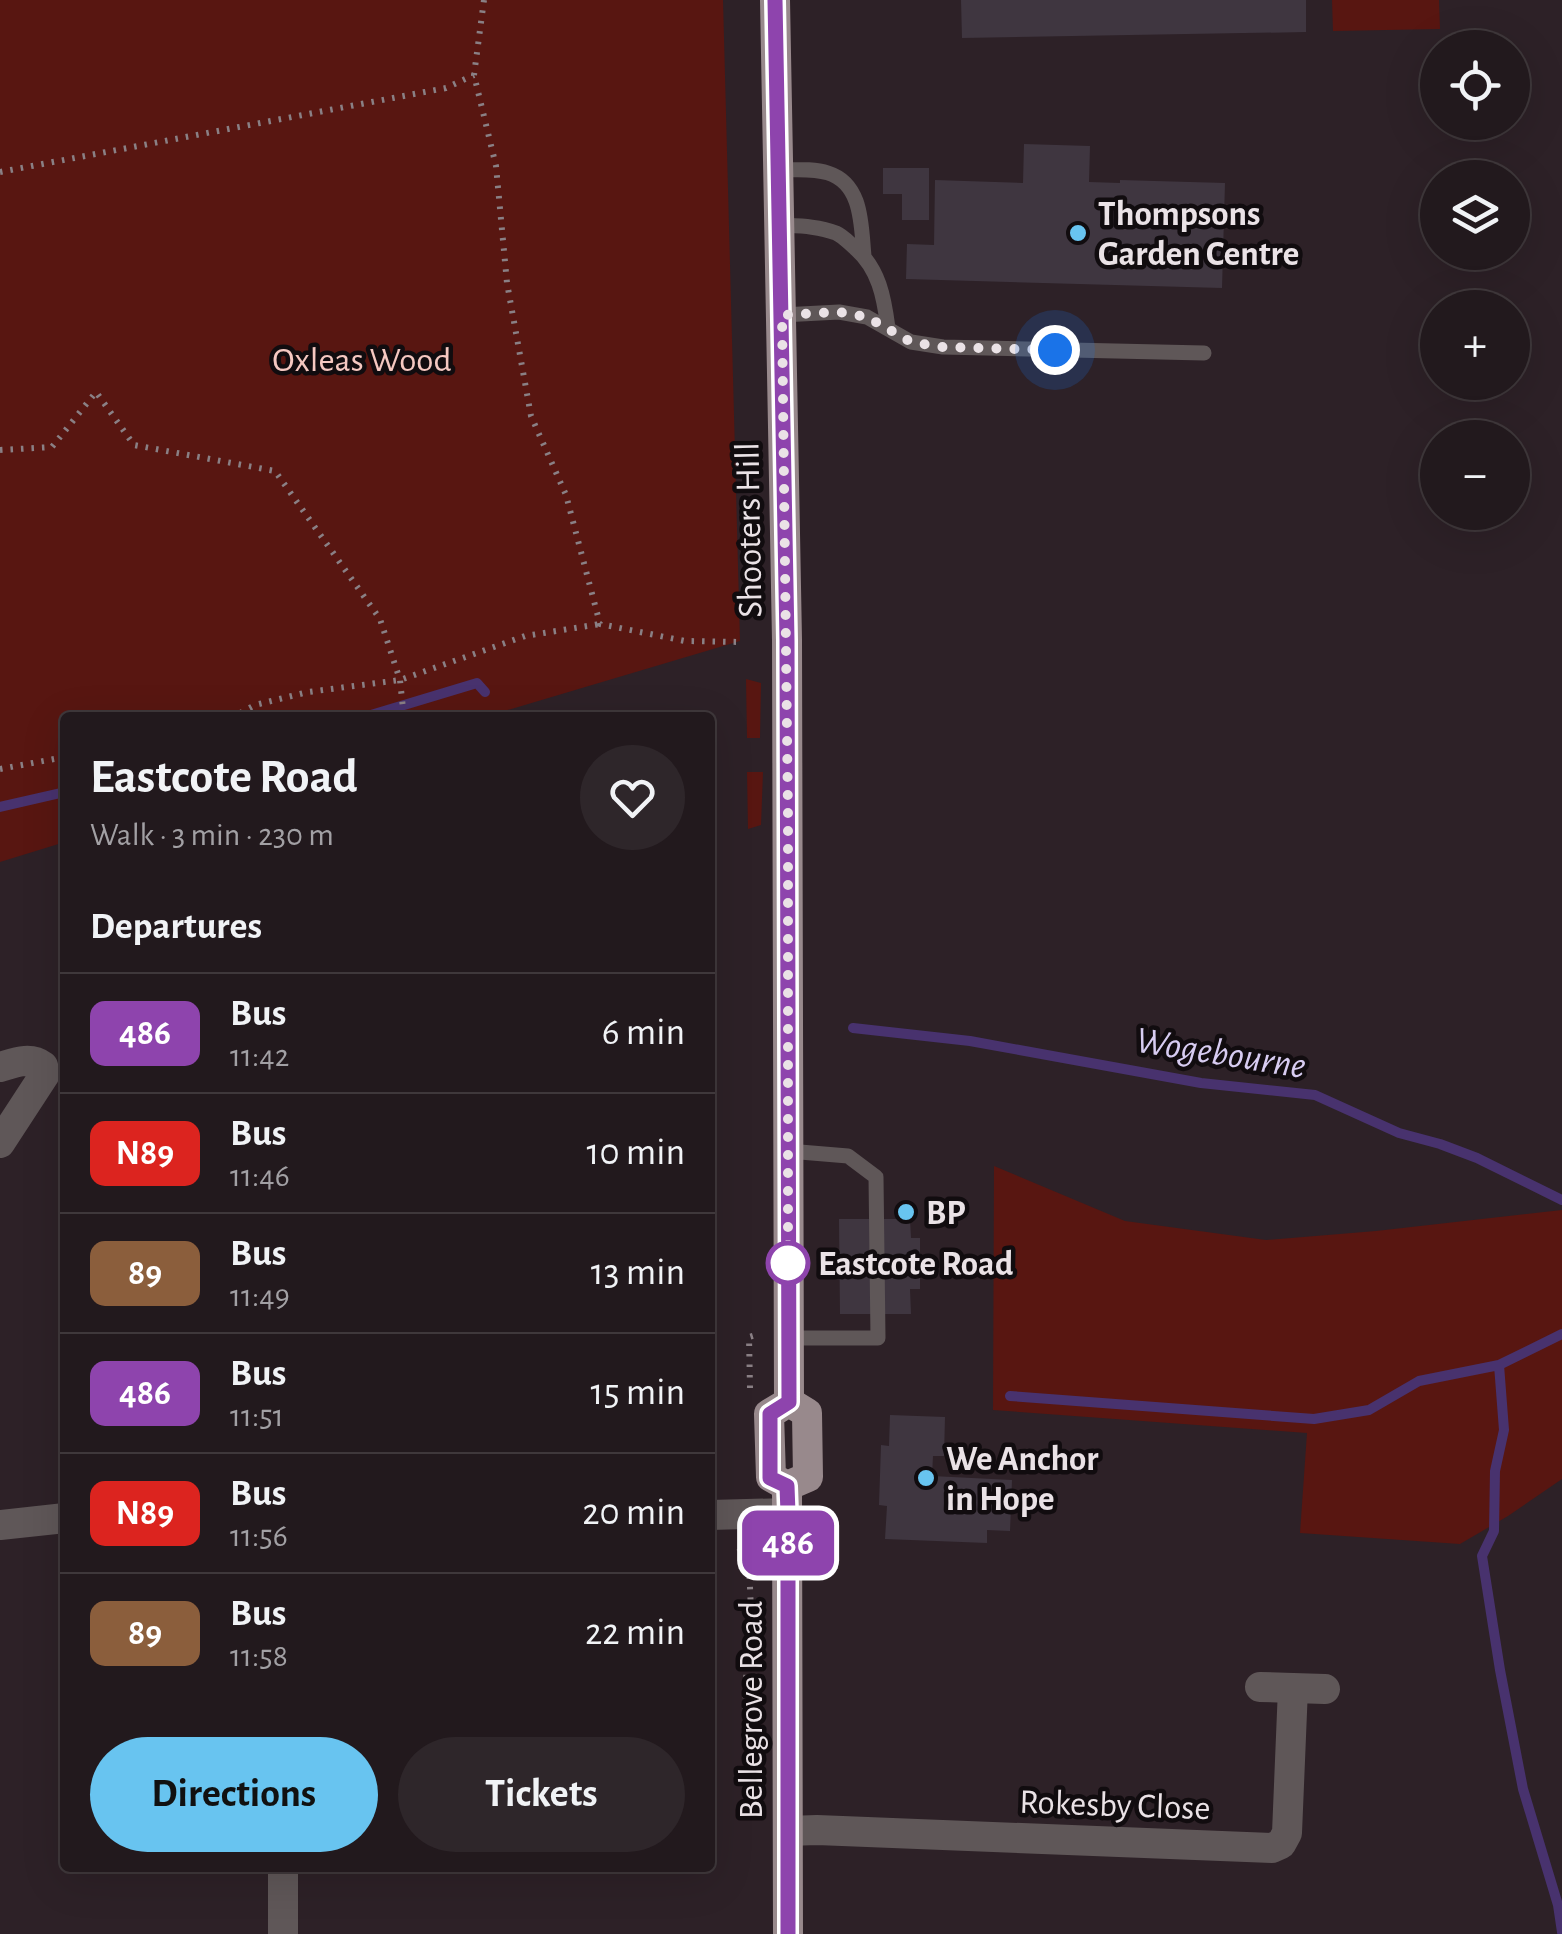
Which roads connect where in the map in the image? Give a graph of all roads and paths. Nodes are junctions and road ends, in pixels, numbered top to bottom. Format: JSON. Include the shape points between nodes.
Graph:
{"nodes":[{"id":1,"x":484,"y":0,"type":"edge"},
{"id":2,"x":775,"y":0,"type":"edge"},
{"id":3,"x":474,"y":74,"type":"junction"},
{"id":4,"x":779,"y":170,"type":"junction"},
{"id":5,"x":0,"y":172,"type":"edge"},
{"id":6,"x":780,"y":225,"type":"junction"},
{"id":7,"x":864,"y":256,"type":"junction"},
{"id":8,"x":782,"y":315,"type":"junction"},
{"id":9,"x":888,"y":328,"type":"junction"},
{"id":10,"x":1204,"y":353,"type":"dead end"},
{"id":11,"x":0,"y":450,"type":"edge"},
{"id":12,"x":600,"y":624,"type":"junction"},
{"id":13,"x":742,"y":642,"type":"dead end"},
{"id":14,"x":400,"y":680,"type":"junction"},
{"id":15,"x":243,"y":712,"type":"edge"},
{"id":16,"x":403,"y":712,"type":"edge"},
{"id":17,"x":60,"y":758,"type":"edge"},
{"id":18,"x":0,"y":769,"type":"edge"},
{"id":19,"x":788,"y":1060,"type":"joint"},
{"id":20,"x":0,"y":1066,"type":"edge"},
{"id":21,"x":0,"y":1143,"type":"edge"},
{"id":22,"x":788,"y":1152,"type":"junction"},
{"id":23,"x":788,"y":1338,"type":"junction"},
{"id":24,"x":788,"y":1499,"type":"junction"},
{"id":25,"x":715,"y":1514,"type":"edge"},
{"id":26,"x":60,"y":1519,"type":"edge"},
{"id":27,"x":0,"y":1526,"type":"edge"},
{"id":28,"x":729,"y":1540,"type":"dead end"},
{"id":29,"x":752,"y":1613,"type":"dead end"},
{"id":30,"x":752,"y":1630,"type":"dead end"},
{"id":31,"x":1260,"y":1686,"type":"dead end"},
{"id":32,"x":1293,"y":1688,"type":"junction"},
{"id":33,"x":1326,"y":1689,"type":"dead end"},
{"id":34,"x":752,"y":1743,"type":"dead end"},
{"id":35,"x":788,"y":1830,"type":"junction"},
{"id":36,"x":282,"y":1872,"type":"edge"},
{"id":37,"x":284,"y":1934,"type":"edge"},
{"id":38,"x":788,"y":1934,"type":"edge"}],
"edges":[{"from":1,"to":3,"type":"path"},
{"from":2,"to":4,"type":"main road","name":"Shooters Hill"},
{"from":3,"to":5,"type":"path","via":[[446,88]]},
{"from":3,"to":12,"type":"path","via":[[496,166],[506,283],[531,416],[566,495]]},
{"from":4,"to":6,"type":"main road","name":"Shooters Hill"},
{"from":4,"to":7,"type":"lane","via":[[829,173],[849,185]]},
{"from":6,"to":7,"type":"lane","via":[[839,234]]},
{"from":6,"to":8,"type":"main road","name":"Shooters Hill"},
{"from":7,"to":9,"type":"lane","via":[[884,298]]},
{"from":8,"to":9,"type":"lane","via":[[839,312]]},
{"from":8,"to":19,"type":"main road","name":"Shooters Hill"},
{"from":9,"to":10,"type":"lane","via":[[911,342],[942,347]]},
{"from":11,"to":14,"type":"path","via":[[52,447],[96,392],[134,445],[275,471],[380,619]]},
{"from":12,"to":13,"type":"path","via":[[685,642]]},
{"from":12,"to":14,"type":"path","via":[[524,636]]},
{"from":14,"to":15,"type":"path","via":[[308,692]]},
{"from":14,"to":16,"type":"path"},
{"from":17,"to":18,"type":"path"},
{"from":19,"to":22,"type":"main road","name":"Bellegrove Road"},
{"from":20,"to":21,"type":"street","via":[[37,1061],[45,1074]]},
{"from":22,"to":23,"type":"main road","name":"Bellegrove Road"},
{"from":22,"to":23,"type":"lane","via":[[848,1156],[876,1177],[878,1338]]},
{"from":23,"to":24,"type":"main road","name":"Bellegrove Road","via":[[789,1402],[807,1413],[808,1477]]},
{"from":24,"to":25,"type":"street"},
{"from":24,"to":35,"type":"main road","name":"Bellegrove Road"},
{"from":26,"to":27,"type":"street"},
{"from":28,"to":29,"type":"path","via":[[749,1562]]},
{"from":30,"to":34,"type":"path","via":[[746,1715]]},
{"from":31,"to":32,"type":"street"},
{"from":32,"to":33,"type":"street"},
{"from":32,"to":35,"type":"street","name":"Rokesby Close","via":[[1286,1834],[1272,1848]]},
{"from":35,"to":38,"type":"main road","name":"Bellegrove Road"},
{"from":36,"to":37,"type":"street"}]}
